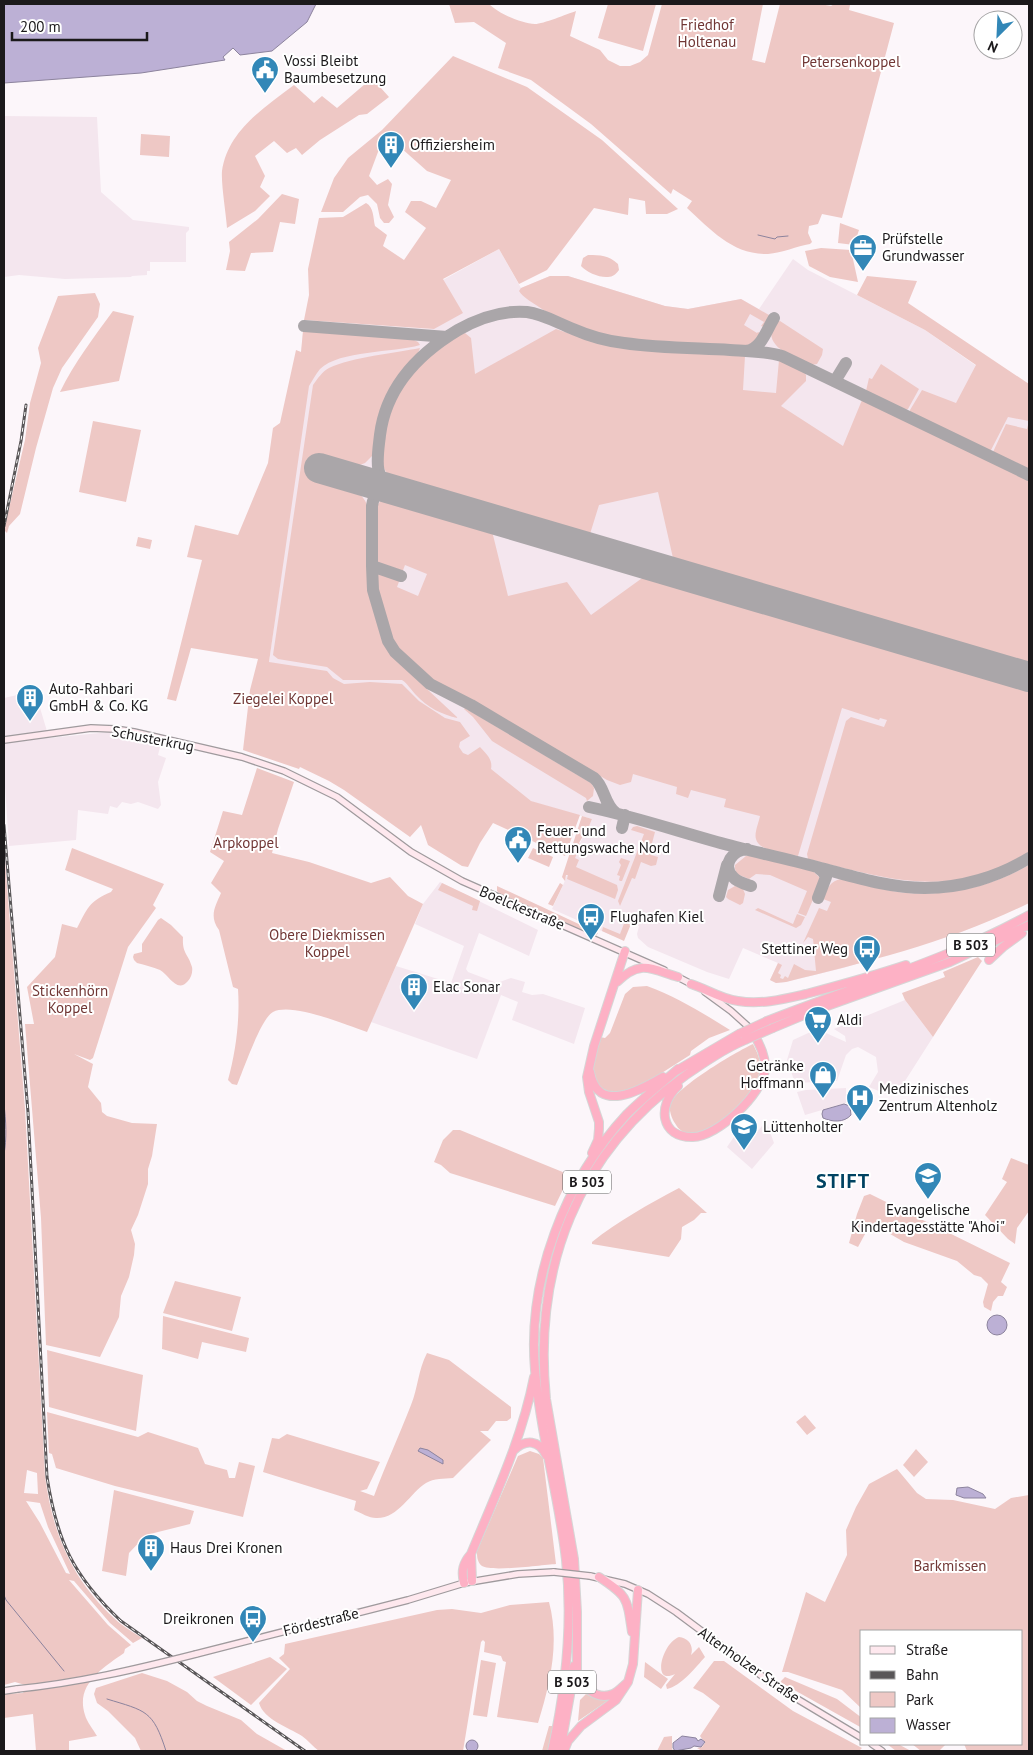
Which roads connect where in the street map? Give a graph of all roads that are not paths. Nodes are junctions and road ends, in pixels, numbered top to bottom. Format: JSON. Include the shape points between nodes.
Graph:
{"nodes":[{"id":1,"x":5,"y":740,"type":"edge"},
{"id":2,"x":297,"y":776,"type":"joint"},
{"id":3,"x":1029,"y":915,"type":"edge"},
{"id":4,"x":1029,"y":926,"type":"edge"},
{"id":5,"x":625,"y":951,"type":"junction"},
{"id":6,"x":989,"y":960,"type":"dead end"},
{"id":7,"x":928,"y":962,"type":"junction"},
{"id":8,"x":678,"y":977,"type":"junction"},
{"id":9,"x":615,"y":983,"type":"junction"},
{"id":10,"x":691,"y":984,"type":"junction"},
{"id":11,"x":752,"y":1030,"type":"joint"},
{"id":12,"x":742,"y":1037,"type":"junction"},
{"id":13,"x":590,"y":1062,"type":"junction"},
{"id":14,"x":678,"y":1070,"type":"junction"},
{"id":15,"x":687,"y":1075,"type":"junction"},
{"id":16,"x":588,"y":1166,"type":"junction"},
{"id":17,"x":535,"y":1370,"type":"junction"},
{"id":18,"x":514,"y":1450,"type":"junction"},
{"id":19,"x":548,"y":1458,"type":"junction"},
{"id":20,"x":598,"y":1577,"type":"junction"},
{"id":21,"x":468,"y":1582,"type":"junction"},
{"id":22,"x":638,"y":1590,"type":"junction"},
{"id":23,"x":628,"y":1605,"type":"junction"},
{"id":24,"x":577,"y":1612,"type":"junction"},
{"id":25,"x":634,"y":1649,"type":"junction"},
{"id":26,"x":628,"y":1682,"type":"junction"},
{"id":27,"x":4,"y":1691,"type":"edge"},
{"id":28,"x":860,"y":1737,"type":"edge"},
{"id":29,"x":552,"y":1751,"type":"edge"},
{"id":30,"x":559,"y":1751,"type":"edge"},
{"id":31,"x":564,"y":1751,"type":"edge"}],
"edges":[{"from":1,"to":2,"type":"street","name":"Schusterkrug","via":[[91,728],[124,731],[242,757]]},
{"from":2,"to":5,"type":"street","name":"Boelckestraße","via":[[337,797],[411,852],[462,881]]},
{"from":3,"to":7,"type":"highway","number":"B 503","via":[[975,943]]},
{"from":4,"to":6,"type":"highway"},
{"from":4,"to":12,"type":"highway","number":"B 503","bridge":true,"via":[[950,962]]},
{"from":5,"to":8,"type":"street","name":"Boelckestraße"},
{"from":5,"to":9,"type":"highway"},
{"from":7,"to":10,"type":"highway","via":[[910,964],[789,998],[756,1002],[724,998]]},
{"from":7,"to":12,"type":"highway","number":"B 503","bridge":true,"via":[[767,1021]]},
{"from":8,"to":9,"type":"highway","via":[[640,968],[628,972]]},
{"from":8,"to":10,"type":"street","name":"Boelckestraße"},
{"from":9,"to":13,"type":"highway"},
{"from":10,"to":11,"type":"street","name":"Boelckestraße","via":[[721,1003]]},
{"from":11,"to":15,"type":"highway","number":"B 503","via":[[764,1057],[762,1082],[738,1112],[699,1137],[677,1133],[668,1125],[664,1115],[669,1095]]},
{"from":12,"to":14,"type":"highway","number":"B 503"},
{"from":12,"to":15,"type":"highway","number":"B 503"},
{"from":13,"to":14,"type":"highway","via":[[596,1087],[617,1097],[638,1091]]},
{"from":13,"to":16,"type":"highway","number":"B 503","via":[[588,1086],[599,1129]]},
{"from":14,"to":16,"type":"highway","number":"B 503","via":[[628,1114]]},
{"from":15,"to":24,"type":"highway","number":"B 503","via":[[632,1121],[588,1181],[568,1220],[547,1295],[544,1321],[546,1399],[572,1544]]},
{"from":16,"to":17,"type":"highway","number":"B 503","via":[[564,1210],[550,1247],[535,1324]]},
{"from":17,"to":18,"type":"highway","via":[[526,1415]]},
{"from":17,"to":19,"type":"highway","number":"B 503"},
{"from":18,"to":19,"type":"highway","via":[[524,1442],[534,1443],[544,1449]]},
{"from":18,"to":21,"type":"highway","via":[[471,1554],[465,1561],[463,1568]]},
{"from":19,"to":29,"type":"highway","number":"B 503","via":[[564,1545],[569,1610],[565,1683]]},
{"from":20,"to":21,"type":"street","name":"Fördestraße","bridge":true,"via":[[554,1572]]},
{"from":20,"to":22,"type":"street","name":"Fördestraße"},
{"from":20,"to":23,"type":"highway","via":[[622,1594]]},
{"from":21,"to":27,"type":"street","name":"Fördestraße","bridge":true,"via":[[87,1680]]},
{"from":22,"to":23,"type":"highway"},
{"from":22,"to":25,"type":"highway"},
{"from":22,"to":28,"type":"street","name":"Altenholzer Straße","via":[[676,1612],[774,1685]]},
{"from":23,"to":25,"type":"highway"},
{"from":24,"to":26,"type":"highway","via":[[577,1672],[580,1682],[595,1694],[604,1696],[613,1694]]},
{"from":24,"to":30,"type":"highway","number":"B 503","via":[[570,1695]]},
{"from":25,"to":26,"type":"highway"},
{"from":26,"to":31,"type":"highway","via":[[616,1700],[581,1726]]}]}
